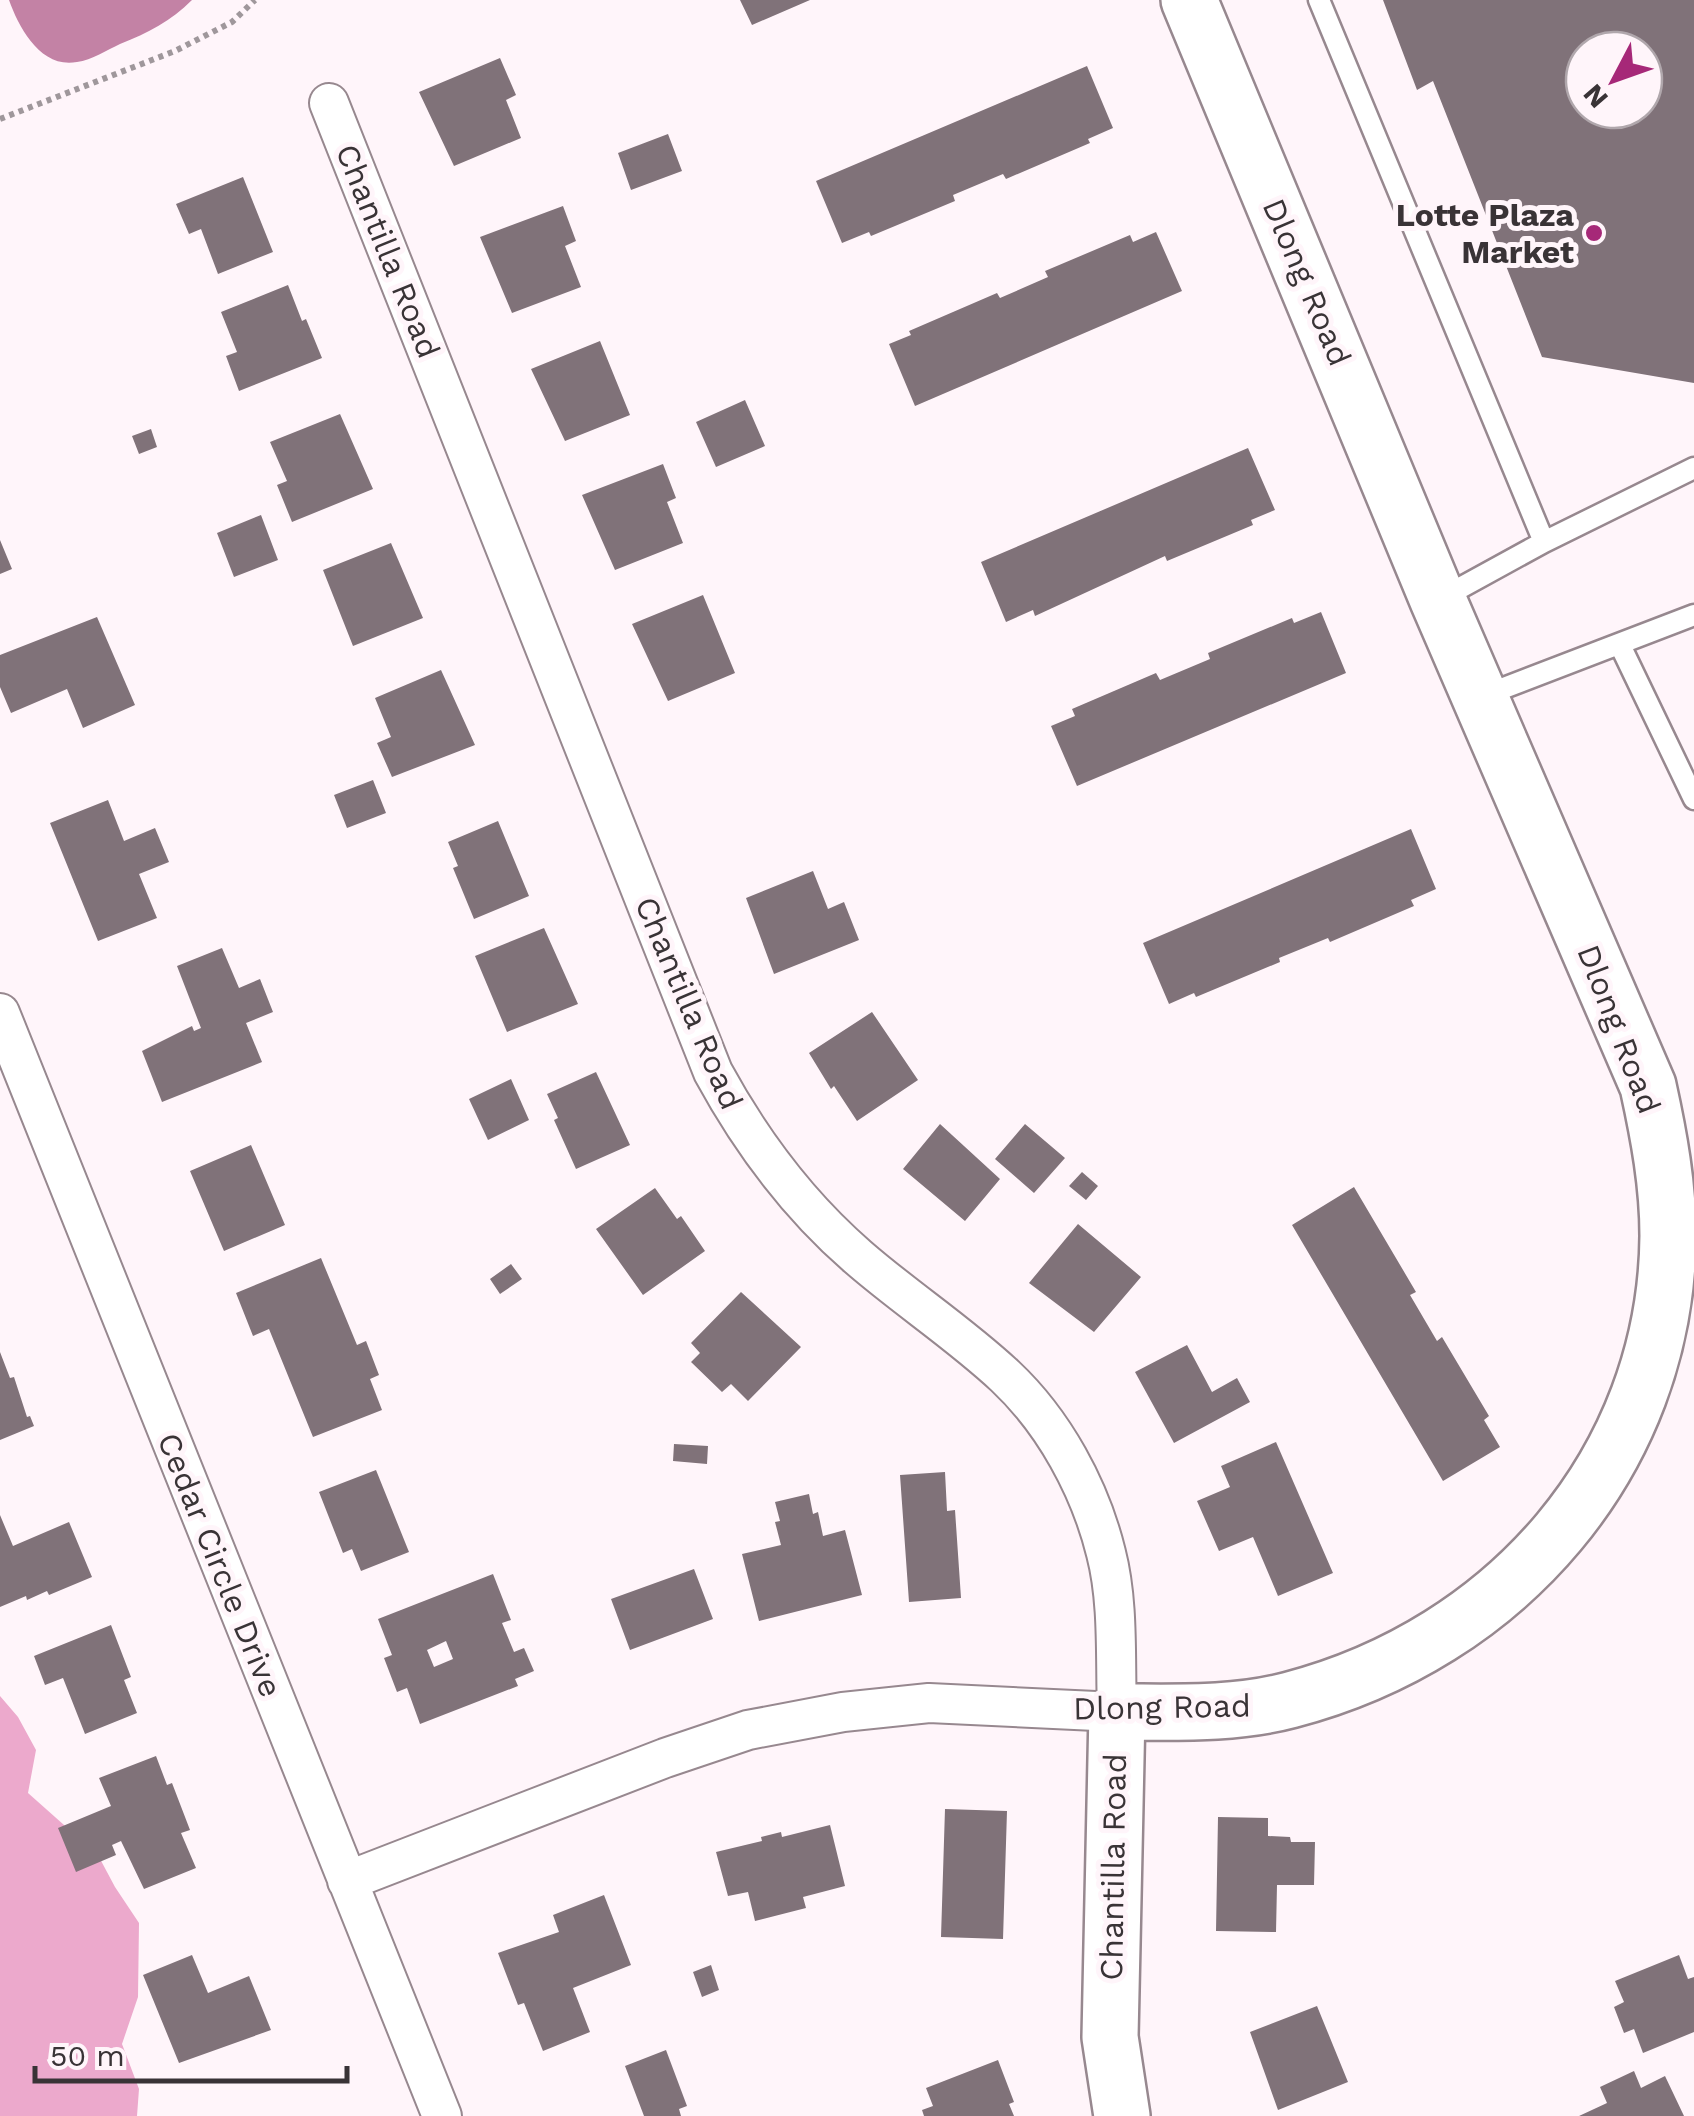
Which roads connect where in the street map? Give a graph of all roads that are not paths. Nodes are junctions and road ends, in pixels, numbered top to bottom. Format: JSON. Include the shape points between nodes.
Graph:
{"nodes":[{"id":1,"x":1190,"y":0,"type":"edge"},
{"id":2,"x":1319,"y":0,"type":"edge"},
{"id":3,"x":329,"y":103,"type":"dead end"},
{"id":4,"x":1694,"y":468,"type":"edge"},
{"id":5,"x":1544,"y":542,"type":"junction"},
{"id":6,"x":1438,"y":600,"type":"junction"},
{"id":7,"x":1694,"y":615,"type":"edge"},
{"id":8,"x":1620,"y":645,"type":"junction"},
{"id":9,"x":1481,"y":697,"type":"junction"},
{"id":10,"x":1694,"y":800,"type":"edge"},
{"id":11,"x":0,"y":1013,"type":"edge"},
{"id":12,"x":1681,"y":1257,"type":"edge"},
{"id":13,"x":1117,"y":1712,"type":"junction"},
{"id":14,"x":347,"y":1881,"type":"junction"},
{"id":15,"x":442,"y":2116,"type":"edge"},
{"id":16,"x":1122,"y":2116,"type":"edge"}],
"edges":[{"from":1,"to":6,"type":"street","name":"Dlong Road"},
{"from":2,"to":5,"type":"lane"},
{"from":3,"to":13,"type":"street","name":"Chantilla Road","via":[[713,1072],[737,1117],[811,1212],[1006,1377],[1046,1421],[1070,1461],[1107,1554]]},
{"from":4,"to":5,"type":"lane"},
{"from":5,"to":6,"type":"lane"},
{"from":6,"to":9,"type":"street","name":"Dlong Road"},
{"from":7,"to":8,"type":"lane"},
{"from":8,"to":9,"type":"lane"},
{"from":8,"to":10,"type":"lane"},
{"from":9,"to":12,"type":"street","name":"Dlong Road","via":[[1648,1086]]},
{"from":11,"to":14,"type":"street","name":"Cedar Circle Drive"},
{"from":12,"to":13,"type":"street","name":"Dlong Road","via":[[1643,1385],[1615,1452],[1580,1510],[1528,1569],[1474,1614],[1408,1657],[1288,1701],[1216,1712]]},
{"from":13,"to":14,"type":"street","name":"Dlong Road","via":[[929,1704],[748,1730]]},
{"from":13,"to":16,"type":"street","name":"Chantilla Road","via":[[1110,2037]]},
{"from":14,"to":15,"type":"street","name":"Cedar Circle Drive"}]}
